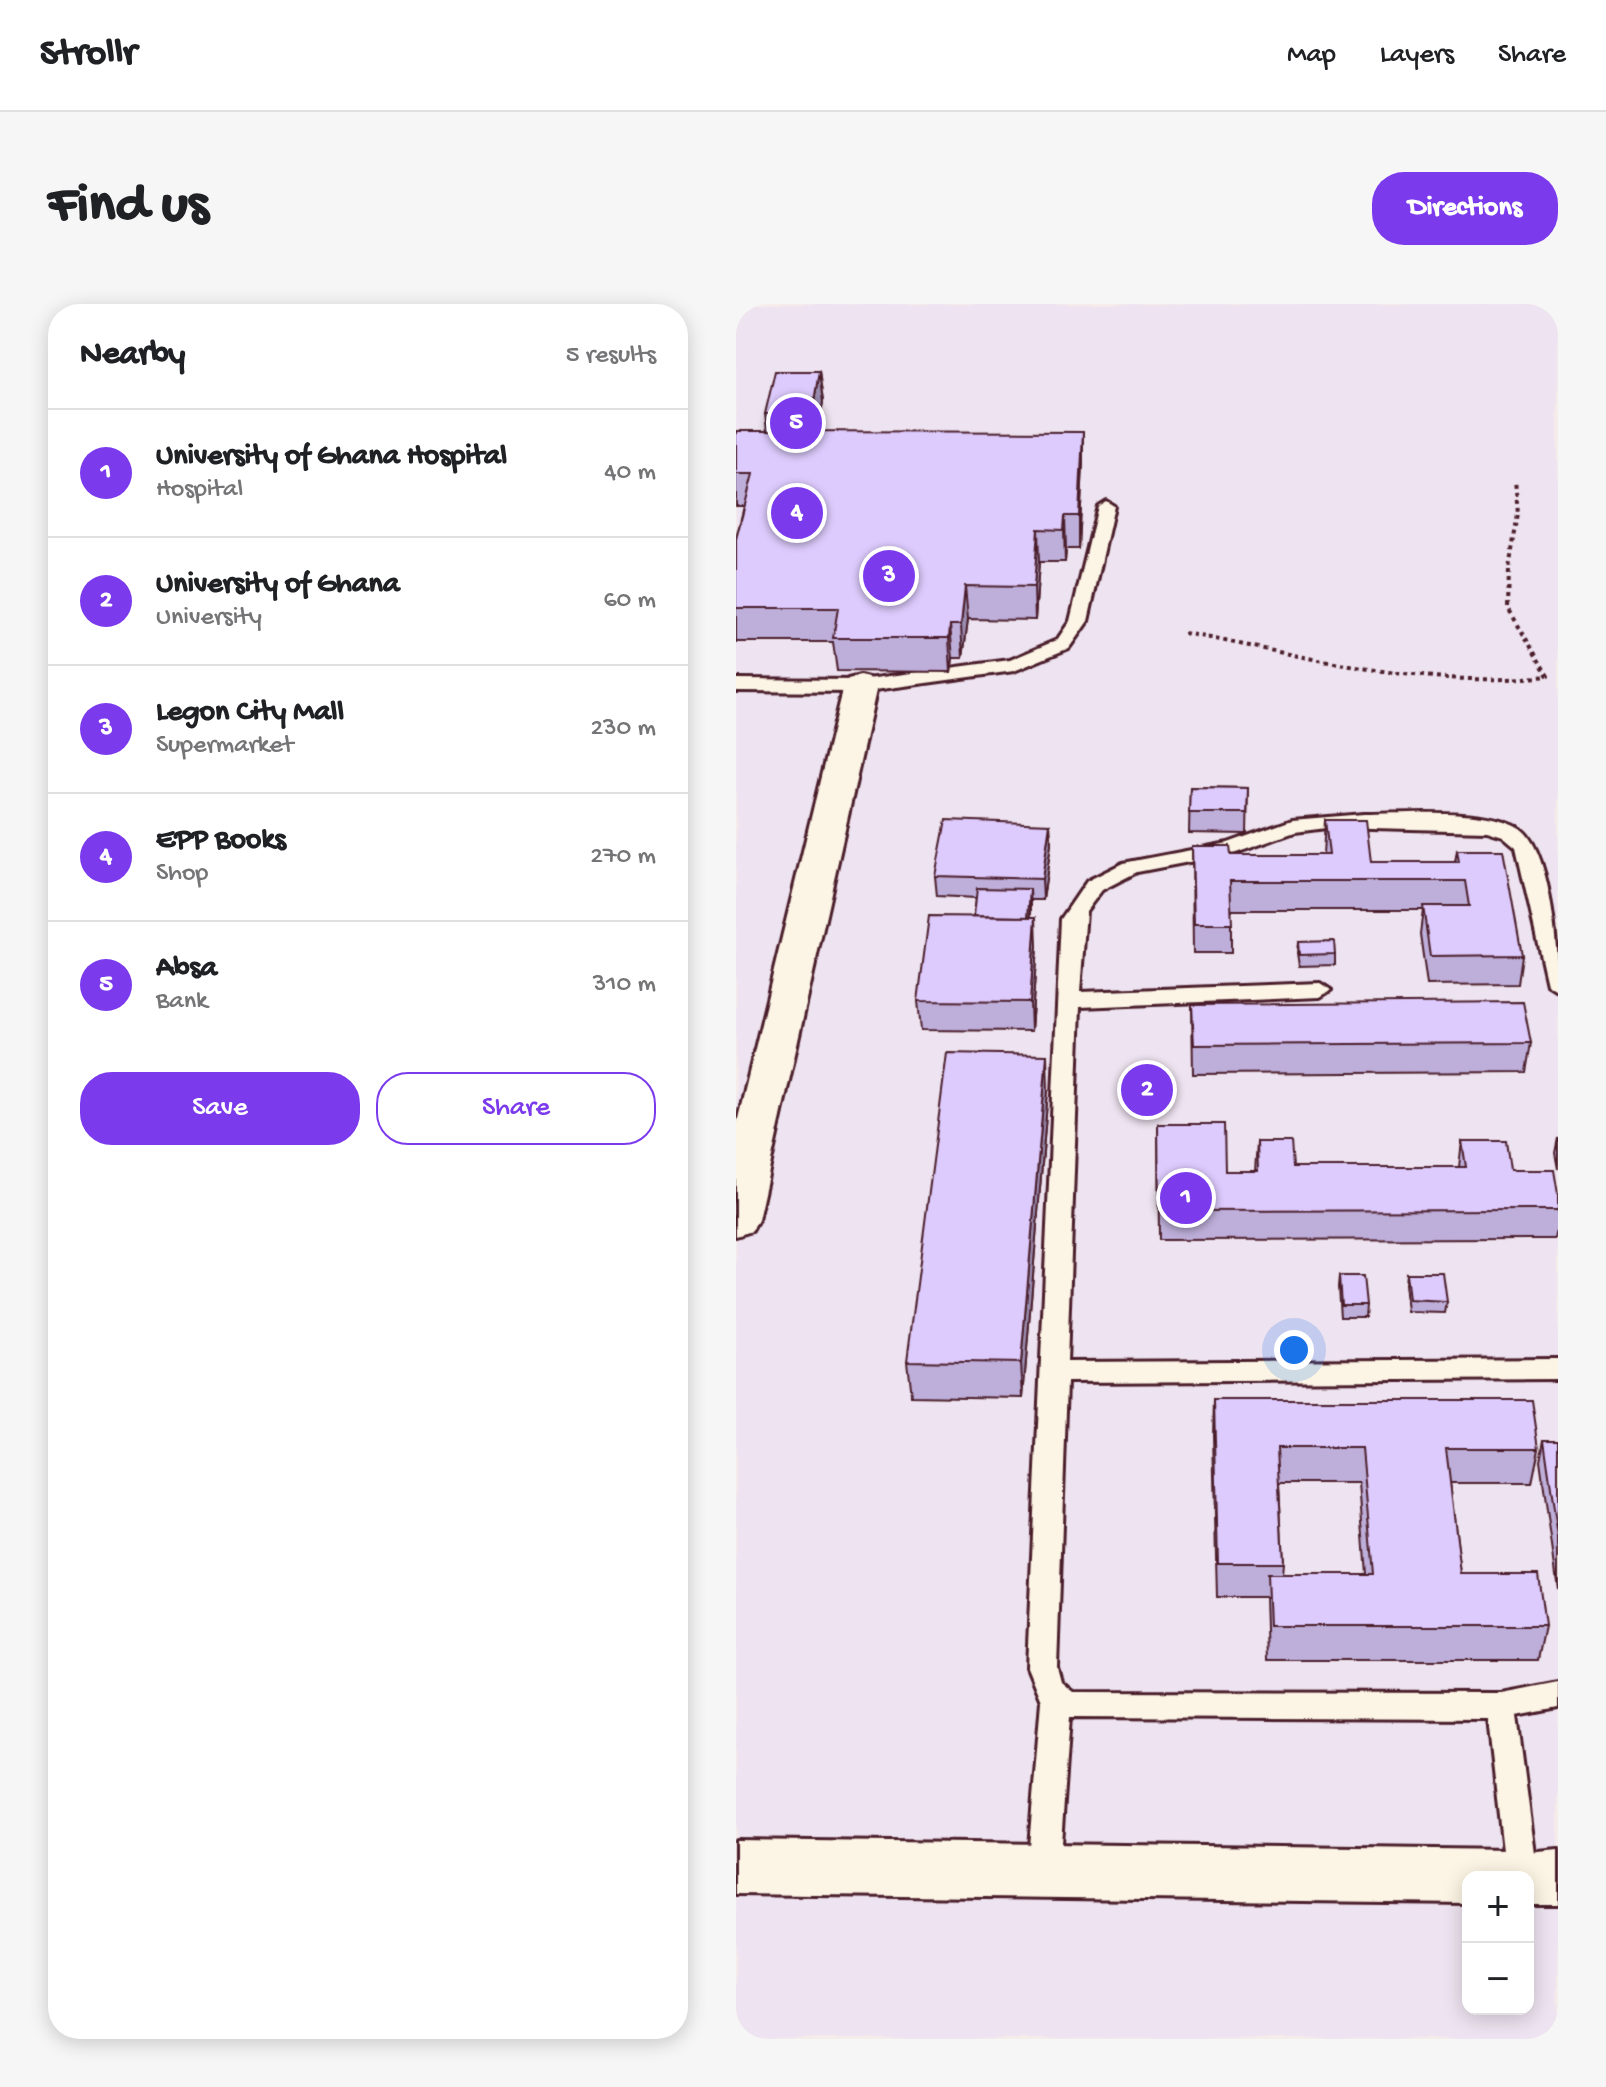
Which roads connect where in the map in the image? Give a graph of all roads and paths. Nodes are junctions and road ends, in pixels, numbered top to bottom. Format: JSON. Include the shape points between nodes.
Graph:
{"nodes":[{"id":1,"x":1515,"y":480,"type":"dead end"},
{"id":2,"x":1106,"y":506,"type":"dead end"},
{"id":3,"x":1184,"y":633,"type":"dead end"},
{"id":4,"x":736,"y":685,"type":"edge"},
{"id":5,"x":860,"y":686,"type":"junction"},
{"id":6,"x":1558,"y":984,"type":"edge"},
{"id":7,"x":1320,"y":990,"type":"dead end"},
{"id":8,"x":1069,"y":1000,"type":"junction"},
{"id":9,"x":736,"y":1220,"type":"edge"},
{"id":10,"x":1558,"y":1369,"type":"edge"},
{"id":11,"x":1053,"y":1372,"type":"junction"},
{"id":12,"x":1558,"y":1695,"type":"edge"},
{"id":13,"x":1056,"y":1699,"type":"junction"},
{"id":14,"x":1501,"y":1706,"type":"junction"},
{"id":15,"x":736,"y":1867,"type":"edge"},
{"id":16,"x":1043,"y":1871,"type":"junction"},
{"id":17,"x":1524,"y":1871,"type":"edge"},
{"id":18,"x":1462,"y":1876,"type":"edge"},
{"id":19,"x":1534,"y":1877,"type":"edge"},
{"id":20,"x":1558,"y":1877,"type":"edge"}],
"edges":[{"from":1,"to":3,"type":"path","via":[[1521,512],[1509,566],[1508,608],[1517,629],[1542,657],[1548,676],[1490,682],[1417,679]]},
{"from":2,"to":5,"type":"lane","via":[[1079,621],[1063,644],[1014,665]]},
{"from":4,"to":5,"type":"lane"},
{"from":5,"to":9,"type":"street"},
{"from":6,"to":8,"type":"lane","via":[[1526,846],[1517,833],[1478,823],[1319,823],[1292,825],[1228,849],[1145,863],[1091,887],[1072,919]]},
{"from":7,"to":8,"type":"lane"},
{"from":8,"to":11,"type":"lane"},
{"from":10,"to":11,"type":"lane"},
{"from":11,"to":13,"type":"lane","via":[[1042,1667],[1046,1687]]},
{"from":12,"to":14,"type":"lane"},
{"from":13,"to":14,"type":"lane","via":[[1072,1705]]},
{"from":13,"to":16,"type":"lane"},
{"from":14,"to":17,"type":"lane"},
{"from":15,"to":16,"type":"street"},
{"from":16,"to":18,"type":"street"},
{"from":19,"to":20,"type":"street"}]}
